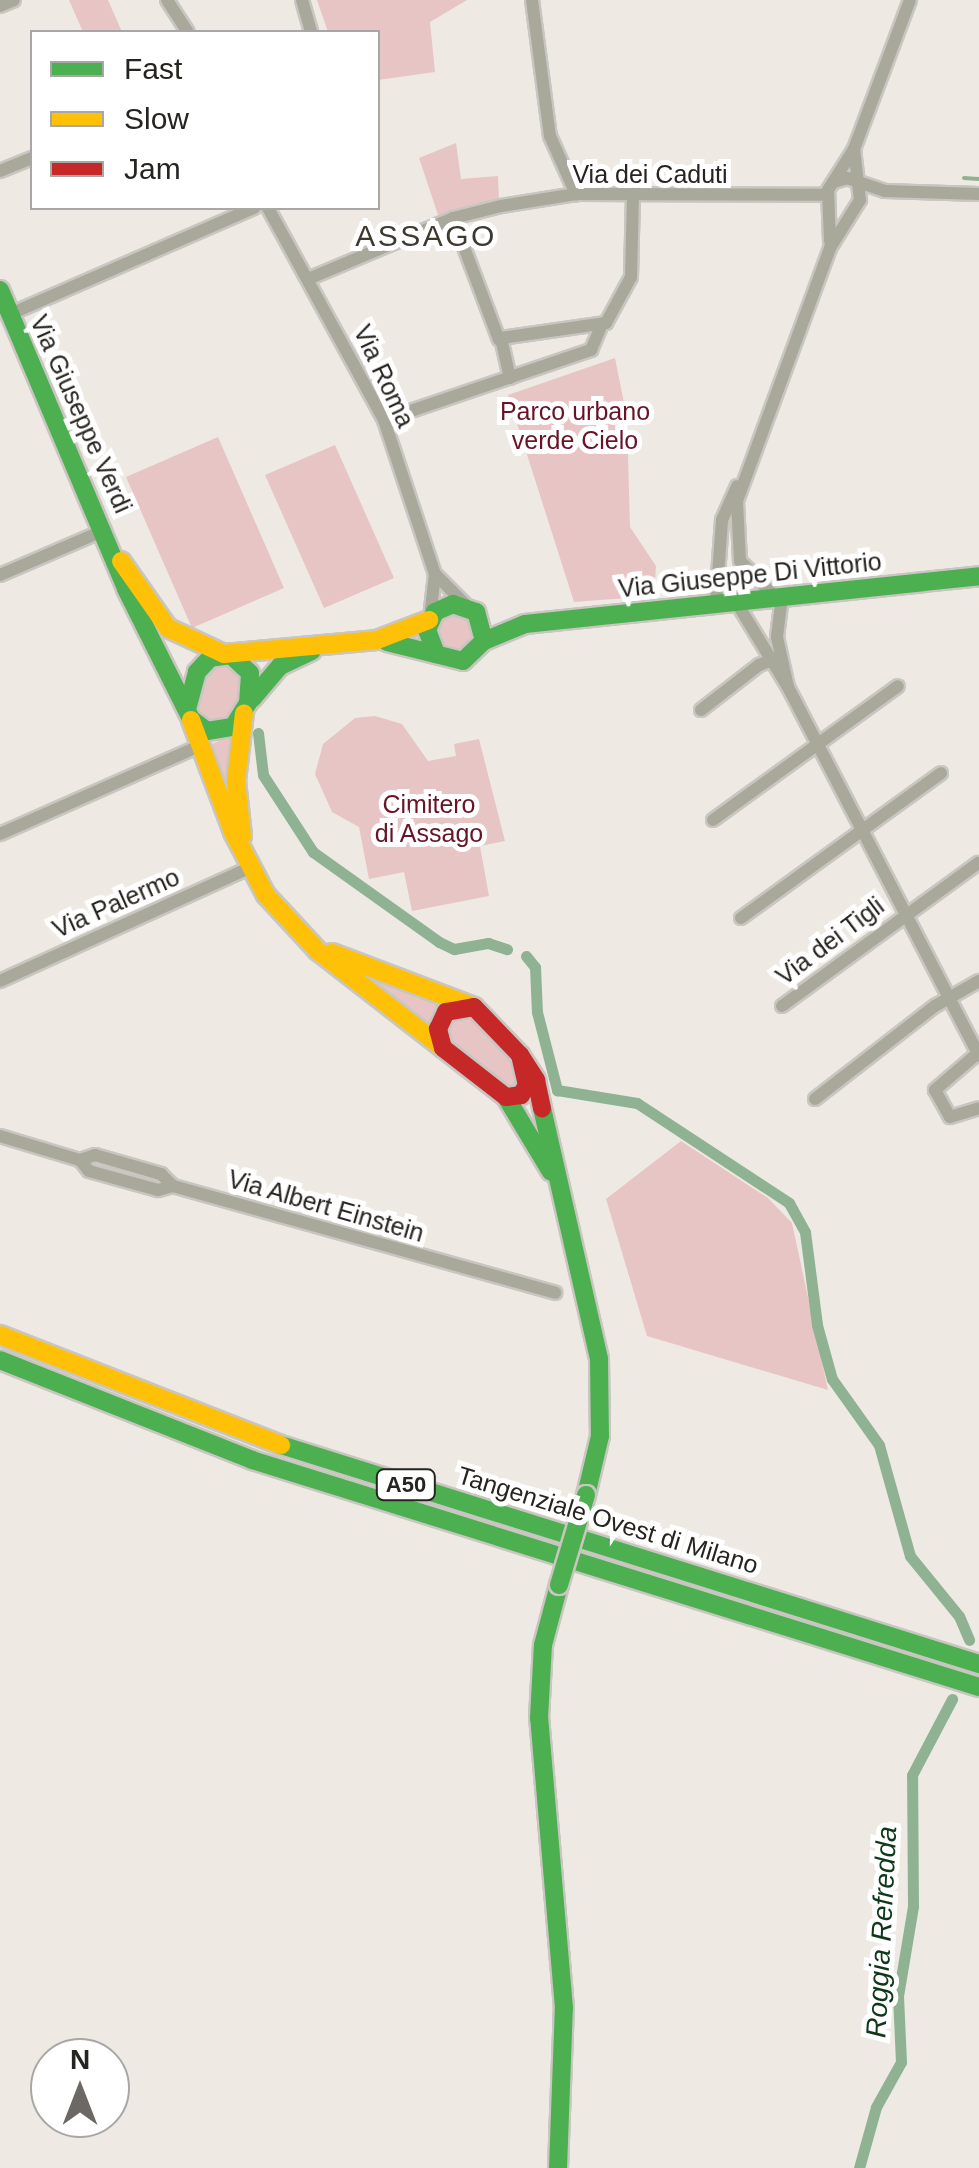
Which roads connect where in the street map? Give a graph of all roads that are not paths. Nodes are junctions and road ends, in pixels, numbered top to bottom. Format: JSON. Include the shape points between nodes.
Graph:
{"nodes":[{"id":1,"x":14,"y":0,"type":"edge"},
{"id":2,"x":167,"y":0,"type":"edge"},
{"id":3,"x":302,"y":0,"type":"edge"},
{"id":4,"x":532,"y":0,"type":"edge"},
{"id":5,"x":910,"y":0,"type":"edge"},
{"id":6,"x":0,"y":6,"type":"edge"},
{"id":7,"x":187,"y":30,"type":"edge"},
{"id":8,"x":310,"y":30,"type":"edge"},
{"id":9,"x":854,"y":149,"type":"junction"},
{"id":10,"x":30,"y":159,"type":"edge"},
{"id":11,"x":0,"y":172,"type":"edge"},
{"id":12,"x":834,"y":182,"type":"junction"},
{"id":13,"x":858,"y":182,"type":"junction"},
{"id":14,"x":885,"y":191,"type":"junction"},
{"id":15,"x":576,"y":194,"type":"junction"},
{"id":16,"x":632,"y":194,"type":"junction"},
{"id":17,"x":979,"y":194,"type":"edge"},
{"id":18,"x":828,"y":202,"type":"junction"},
{"id":19,"x":853,"y":209,"type":"junction"},
{"id":20,"x":249,"y":210,"type":"edge"},
{"id":21,"x":269,"y":210,"type":"edge"},
{"id":22,"x":453,"y":218,"type":"junction"},
{"id":23,"x":830,"y":248,"type":"junction"},
{"id":24,"x":308,"y":279,"type":"junction"},
{"id":25,"x":0,"y":290,"type":"edge"},
{"id":26,"x":10,"y":314,"type":"junction"},
{"id":27,"x":602,"y":324,"type":"junction"},
{"id":28,"x":498,"y":340,"type":"junction"},
{"id":29,"x":510,"y":378,"type":"junction"},
{"id":30,"x":384,"y":420,"type":"junction"},
{"id":31,"x":744,"y":476,"type":"junction"},
{"id":32,"x":105,"y":530,"type":"junction"},
{"id":33,"x":117,"y":558,"type":"junction"},
{"id":34,"x":745,"y":571,"type":"junction"},
{"id":35,"x":435,"y":574,"type":"junction"},
{"id":36,"x":0,"y":575,"type":"edge"},
{"id":37,"x":979,"y":576,"type":"edge"},
{"id":38,"x":718,"y":577,"type":"junction"},
{"id":39,"x":779,"y":596,"type":"junction"},
{"id":40,"x":725,"y":601,"type":"junction"},
{"id":41,"x":476,"y":612,"type":"junction"},
{"id":42,"x":429,"y":620,"type":"junction"},
{"id":43,"x":526,"y":624,"type":"junction"},
{"id":44,"x":776,"y":624,"type":"junction"},
{"id":45,"x":753,"y":625,"type":"junction"},
{"id":46,"x":377,"y":640,"type":"junction"},
{"id":47,"x":484,"y":641,"type":"junction"},
{"id":48,"x":324,"y":646,"type":"junction"},
{"id":49,"x":224,"y":654,"type":"junction"},
{"id":50,"x":436,"y":654,"type":"junction"},
{"id":51,"x":776,"y":659,"type":"junction"},
{"id":52,"x":898,"y":686,"type":"dead end"},
{"id":53,"x":246,"y":708,"type":"junction"},
{"id":54,"x":701,"y":710,"type":"dead end"},
{"id":55,"x":189,"y":714,"type":"junction"},
{"id":56,"x":227,"y":730,"type":"junction"},
{"id":57,"x":817,"y":744,"type":"junction"},
{"id":58,"x":198,"y":747,"type":"junction"},
{"id":59,"x":941,"y":772,"type":"dead end"},
{"id":60,"x":713,"y":820,"type":"dead end"},
{"id":61,"x":861,"y":829,"type":"junction"},
{"id":62,"x":0,"y":834,"type":"edge"},
{"id":63,"x":244,"y":848,"type":"junction"},
{"id":64,"x":978,"y":863,"type":"edge"},
{"id":65,"x":251,"y":867,"type":"junction"},
{"id":66,"x":905,"y":914,"type":"junction"},
{"id":67,"x":741,"y":918,"type":"dead end"},
{"id":68,"x":287,"y":920,"type":"junction"},
{"id":69,"x":0,"y":981,"type":"edge"},
{"id":70,"x":979,"y":981,"type":"edge"},
{"id":71,"x":948,"y":998,"type":"junction"},
{"id":72,"x":782,"y":1006,"type":"dead end"},
{"id":73,"x":474,"y":1007,"type":"junction"},
{"id":74,"x":442,"y":1048,"type":"junction"},
{"id":75,"x":520,"y":1054,"type":"junction"},
{"id":76,"x":978,"y":1054,"type":"edge"},
{"id":77,"x":527,"y":1085,"type":"junction"},
{"id":78,"x":506,"y":1098,"type":"junction"},
{"id":79,"x":815,"y":1099,"type":"dead end"},
{"id":80,"x":979,"y":1108,"type":"edge"},
{"id":81,"x":528,"y":1125,"type":"junction"},
{"id":82,"x":0,"y":1136,"type":"edge"},
{"id":83,"x":564,"y":1200,"type":"junction"},
{"id":84,"x":555,"y":1293,"type":"dead end"},
{"id":85,"x":0,"y":1335,"type":"edge"},
{"id":86,"x":0,"y":1360,"type":"edge"},
{"id":87,"x":979,"y":1664,"type":"edge"},
{"id":88,"x":979,"y":1687,"type":"edge"},
{"id":89,"x":558,"y":2168,"type":"edge"}],
"edges":[{"from":1,"to":6,"type":"street"},
{"from":2,"to":7,"type":"street"},
{"from":3,"to":8,"type":"street"},
{"from":4,"to":15,"type":"street","via":[[550,136]]},
{"from":5,"to":9,"type":"street"},
{"from":9,"to":12,"type":"street"},
{"from":9,"to":13,"type":"street"},
{"from":10,"to":11,"type":"street"},
{"from":12,"to":13,"type":"street"},
{"from":12,"to":18,"type":"street"},
{"from":13,"to":14,"type":"street"},
{"from":13,"to":19,"type":"street"},
{"from":14,"to":17,"type":"street"},
{"from":14,"to":19,"type":"street"},
{"from":15,"to":16,"type":"street","name":"Via dei Caduti"},
{"from":15,"to":22,"type":"street","name":"Via dei Caduti"},
{"from":16,"to":18,"type":"street","name":"Via dei Caduti"},
{"from":16,"to":27,"type":"street","via":[[631,278]]},
{"from":18,"to":19,"type":"street","name":"Via dei Caduti"},
{"from":18,"to":23,"type":"street"},
{"from":19,"to":23,"type":"street"},
{"from":20,"to":26,"type":"street"},
{"from":21,"to":24,"type":"street","name":"Via Roma"},
{"from":22,"to":24,"type":"street","name":"Via dei Caduti"},
{"from":22,"to":28,"type":"street"},
{"from":23,"to":31,"type":"street"},
{"from":24,"to":30,"type":"street","name":"Via Roma"},
{"from":25,"to":26,"type":"main road","name":"Via Giuseppe Verdi"},
{"from":26,"to":32,"type":"main road","name":"Via Giuseppe Verdi"},
{"from":27,"to":28,"type":"street"},
{"from":27,"to":29,"type":"street","via":[[592,350]]},
{"from":28,"to":29,"type":"street"},
{"from":29,"to":30,"type":"street"},
{"from":30,"to":35,"type":"street","name":"Via Roma"},
{"from":31,"to":34,"type":"street","via":[[735,546]]},
{"from":31,"to":38,"type":"street","via":[[726,502]]},
{"from":32,"to":33,"type":"main road","name":"Via Giuseppe Verdi"},
{"from":32,"to":36,"type":"street"},
{"from":33,"to":49,"type":"main road","name":"Via Giuseppe Verdi","via":[[168,628]]},
{"from":33,"to":55,"type":"main road","name":"Via Giuseppe Verdi"},
{"from":34,"to":38,"type":"street"},
{"from":34,"to":39,"type":"street"},
{"from":35,"to":41,"type":"street","name":"Via Roma"},
{"from":35,"to":42,"type":"street","name":"Via Roma"},
{"from":37,"to":39,"type":"main road","name":"Via Giuseppe Di Vittorio"},
{"from":38,"to":40,"type":"street"},
{"from":39,"to":40,"type":"main road","name":"Via Giuseppe Di Vittorio"},
{"from":39,"to":44,"type":"street"},
{"from":40,"to":43,"type":"main road","name":"Via Giuseppe Di Vittorio"},
{"from":40,"to":45,"type":"street"},
{"from":41,"to":42,"type":"main road","via":[[448,604]]},
{"from":41,"to":43,"type":"main road","name":"Via Giuseppe Di Vittorio"},
{"from":41,"to":47,"type":"main road"},
{"from":42,"to":46,"type":"main road"},
{"from":42,"to":50,"type":"main road","via":[[427,639]]},
{"from":43,"to":47,"type":"main road","name":"Via Giuseppe Di Vittorio"},
{"from":44,"to":45,"type":"street"},
{"from":44,"to":51,"type":"street"},
{"from":45,"to":51,"type":"street"},
{"from":46,"to":48,"type":"main road"},
{"from":46,"to":50,"type":"main road"},
{"from":47,"to":50,"type":"main road","via":[[462,661]]},
{"from":48,"to":49,"type":"main road"},
{"from":48,"to":53,"type":"main road","via":[[280,666]]},
{"from":49,"to":53,"type":"main road","via":[[248,667]]},
{"from":49,"to":55,"type":"main road","via":[[201,665]]},
{"from":51,"to":54,"type":"street"},
{"from":51,"to":57,"type":"street"},
{"from":52,"to":57,"type":"street"},
{"from":53,"to":56,"type":"main road"},
{"from":53,"to":63,"type":"main road","via":[[236,781]]},
{"from":55,"to":56,"type":"main road","via":[[206,731]]},
{"from":55,"to":58,"type":"main road","name":"Via Giuseppe Verdi"},
{"from":56,"to":58,"type":"main road"},
{"from":57,"to":60,"type":"street"},
{"from":57,"to":61,"type":"street"},
{"from":58,"to":62,"type":"street"},
{"from":58,"to":63,"type":"main road","name":"Via Giuseppe Verdi"},
{"from":59,"to":61,"type":"street"},
{"from":61,"to":66,"type":"street"},
{"from":61,"to":67,"type":"street"},
{"from":63,"to":65,"type":"main road"},
{"from":64,"to":66,"type":"street","name":"Via dei Tigli"},
{"from":65,"to":68,"type":"main road"},
{"from":65,"to":69,"type":"street","name":"Via Palermo"},
{"from":66,"to":71,"type":"street"},
{"from":66,"to":72,"type":"street","name":"Via dei Tigli"},
{"from":68,"to":73,"type":"main road","via":[[337,956]]},
{"from":68,"to":74,"type":"main road"},
{"from":70,"to":71,"type":"street"},
{"from":71,"to":76,"type":"street"},
{"from":71,"to":79,"type":"street"},
{"from":73,"to":74,"type":"main road","via":[[446,1012],[438,1030]]},
{"from":73,"to":75,"type":"main road"},
{"from":74,"to":78,"type":"main road"},
{"from":75,"to":77,"type":"main road"},
{"from":75,"to":83,"type":"main road","via":[[546,1113]]},
{"from":76,"to":80,"type":"street","via":[[935,1090],[950,1116]]},
{"from":77,"to":78,"type":"main road","via":[[521,1095]]},
{"from":77,"to":81,"type":"main road"},
{"from":78,"to":81,"type":"main road"},
{"from":81,"to":83,"type":"main road"},
{"from":82,"to":84,"type":"street","name":"Via Albert Einstein","via":[[80,1160],[106,1176],[158,1190],[174,1186]]},
{"from":83,"to":89,"type":"main road","bridge":true,"via":[[602,1385],[600,1436],[543,1645],[539,1702],[564,2008]]},
{"from":85,"to":87,"type":"main road","name":"Tangenziale Ovest di Milano","number":"A50","via":[[241,1432]]},
{"from":86,"to":88,"type":"main road","name":"Tangenziale Ovest di Milano","number":"A50","via":[[252,1460]]}]}
